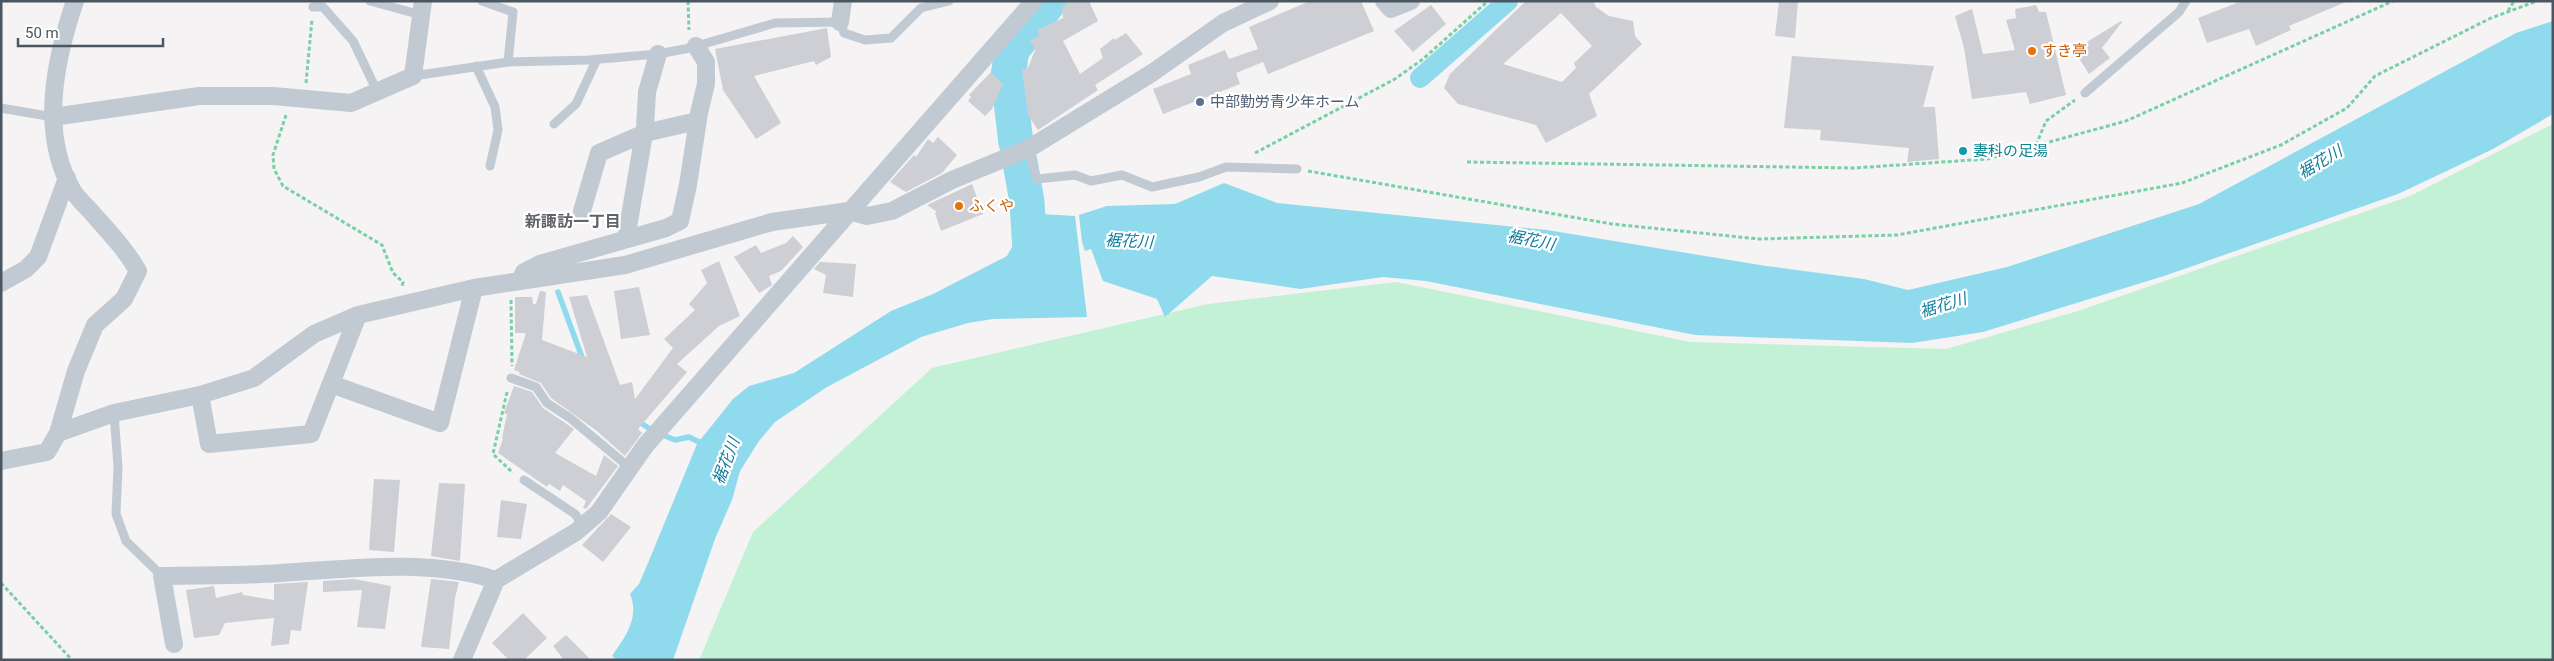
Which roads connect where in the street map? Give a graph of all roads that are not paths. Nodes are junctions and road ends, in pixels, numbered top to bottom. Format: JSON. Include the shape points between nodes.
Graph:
{"nodes":[{"id":1,"x":75,"y":1,"type":"edge"},
{"id":2,"x":370,"y":1,"type":"edge"},
{"id":3,"x":482,"y":1,"type":"edge"},
{"id":4,"x":843,"y":1,"type":"edge"},
{"id":5,"x":949,"y":1,"type":"edge"},
{"id":6,"x":1034,"y":1,"type":"edge"},
{"id":7,"x":1270,"y":1,"type":"edge"},
{"id":8,"x":1384,"y":1,"type":"edge"},
{"id":9,"x":1411,"y":1,"type":"edge"},
{"id":10,"x":2186,"y":1,"type":"edge"},
{"id":11,"x":313,"y":7,"type":"road end"},
{"id":12,"x":422,"y":8,"type":"edge"},
{"id":13,"x":840,"y":22,"type":"junction"},
{"id":14,"x":696,"y":46,"type":"junction"},
{"id":15,"x":658,"y":54,"type":"junction"},
{"id":16,"x":597,"y":59,"type":"junction"},
{"id":17,"x":508,"y":62,"type":"junction"},
{"id":18,"x":476,"y":66,"type":"junction"},
{"id":19,"x":413,"y":76,"type":"junction"},
{"id":20,"x":378,"y":91,"type":"junction"},
{"id":21,"x":2085,"y":93,"type":"road end"},
{"id":22,"x":1,"y":108,"type":"edge"},
{"id":23,"x":53,"y":118,"type":"junction"},
{"id":24,"x":697,"y":121,"type":"junction"},
{"id":25,"x":554,"y":124,"type":"dead end"},
{"id":26,"x":644,"y":133,"type":"junction"},
{"id":27,"x":1028,"y":149,"type":"junction"},
{"id":28,"x":490,"y":166,"type":"dead end"},
{"id":29,"x":1297,"y":169,"type":"road end"},
{"id":30,"x":67,"y":178,"type":"junction"},
{"id":31,"x":582,"y":211,"type":"dead end"},
{"id":32,"x":849,"y":211,"type":"junction"},
{"id":33,"x":626,"y":239,"type":"junction"},
{"id":34,"x":520,"y":281,"type":"junction"},
{"id":35,"x":1,"y":283,"type":"edge"},
{"id":36,"x":474,"y":288,"type":"junction"},
{"id":37,"x":358,"y":315,"type":"junction"},
{"id":38,"x":511,"y":378,"type":"dead end"},
{"id":39,"x":331,"y":384,"type":"junction"},
{"id":40,"x":200,"y":395,"type":"junction"},
{"id":41,"x":114,"y":413,"type":"junction"},
{"id":42,"x":58,"y":433,"type":"junction"},
{"id":43,"x":1,"y":461,"type":"edge"},
{"id":44,"x":630,"y":468,"type":"junction"},
{"id":45,"x":524,"y":480,"type":"dead end"},
{"id":46,"x":583,"y":526,"type":"junction"},
{"id":47,"x":162,"y":576,"type":"junction"},
{"id":48,"x":496,"y":580,"type":"junction"},
{"id":49,"x":174,"y":644,"type":"dead end"},
{"id":50,"x":462,"y":660,"type":"edge"}],
"edges":[{"from":1,"to":23,"type":"street","via":[[56,65]]},
{"from":2,"to":12,"type":"lane"},
{"from":3,"to":17,"type":"lane","via":[[513,12]]},
{"from":4,"to":13,"type":"street"},
{"from":5,"to":13,"type":"lane","via":[[920,8],[891,38],[865,40],[844,33]]},
{"from":6,"to":32,"type":"street"},
{"from":7,"to":27,"type":"street","via":[[1223,23],[1152,73]]},
{"from":8,"to":9,"type":"street","via":[[1391,9]]},
{"from":10,"to":21,"type":"lane","via":[[2179,12]]},
{"from":11,"to":20,"type":"lane","via":[[323,7],[354,41]]},
{"from":12,"to":19,"type":"street"},
{"from":13,"to":14,"type":"lane","via":[[776,23]]},
{"from":14,"to":15,"type":"lane"},
{"from":14,"to":24,"type":"street","via":[[706,62]]},
{"from":15,"to":16,"type":"lane"},
{"from":15,"to":26,"type":"street","via":[[647,92]]},
{"from":16,"to":17,"type":"lane"},
{"from":16,"to":25,"type":"lane","via":[[576,104]]},
{"from":17,"to":18,"type":"lane"},
{"from":18,"to":19,"type":"lane"},
{"from":18,"to":28,"type":"lane","via":[[494,108],[498,130]]},
{"from":19,"to":20,"type":"street"},
{"from":20,"to":23,"type":"street","via":[[351,103],[298,98],[199,96]]},
{"from":22,"to":23,"type":"lane"},
{"from":23,"to":30,"type":"street"},
{"from":24,"to":26,"type":"street"},
{"from":24,"to":33,"type":"street","via":[[680,221]]},
{"from":26,"to":31,"type":"street","via":[[599,154]]},
{"from":26,"to":33,"type":"street"},
{"from":27,"to":29,"type":"lane","via":[[1037,179],[1075,175],[1091,181],[1122,175],[1152,187],[1199,177],[1226,167]]},
{"from":27,"to":32,"type":"street","via":[[952,180],[892,211],[867,216]]},
{"from":30,"to":35,"type":"street","via":[[38,257],[26,269]]},
{"from":30,"to":42,"type":"street","via":[[74,192],[127,252],[138,272],[124,299],[95,324],[76,371]]},
{"from":32,"to":34,"type":"street","via":[[772,222],[625,265]]},
{"from":32,"to":44,"type":"street","via":[[645,446]]},
{"from":33,"to":34,"type":"street","via":[[540,264],[524,272]]},
{"from":34,"to":36,"type":"street"},
{"from":36,"to":37,"type":"street","via":[[432,292]]},
{"from":36,"to":39,"type":"street","via":[[440,423]]},
{"from":37,"to":39,"type":"street"},
{"from":37,"to":40,"type":"street","via":[[314,334],[254,378]]},
{"from":38,"to":44,"type":"lane","via":[[536,387],[547,403],[596,438]]},
{"from":39,"to":40,"type":"street","via":[[311,434],[209,444]]},
{"from":40,"to":41,"type":"street"},
{"from":41,"to":42,"type":"street"},
{"from":41,"to":47,"type":"lane","via":[[118,467],[116,514],[126,541]]},
{"from":42,"to":43,"type":"street","via":[[47,452]]},
{"from":44,"to":46,"type":"street","via":[[599,512]]},
{"from":45,"to":46,"type":"lane","via":[[575,514]]},
{"from":46,"to":48,"type":"street"},
{"from":47,"to":48,"type":"street","via":[[434,567],[472,572]]},
{"from":47,"to":49,"type":"street"},
{"from":48,"to":50,"type":"street"}]}
